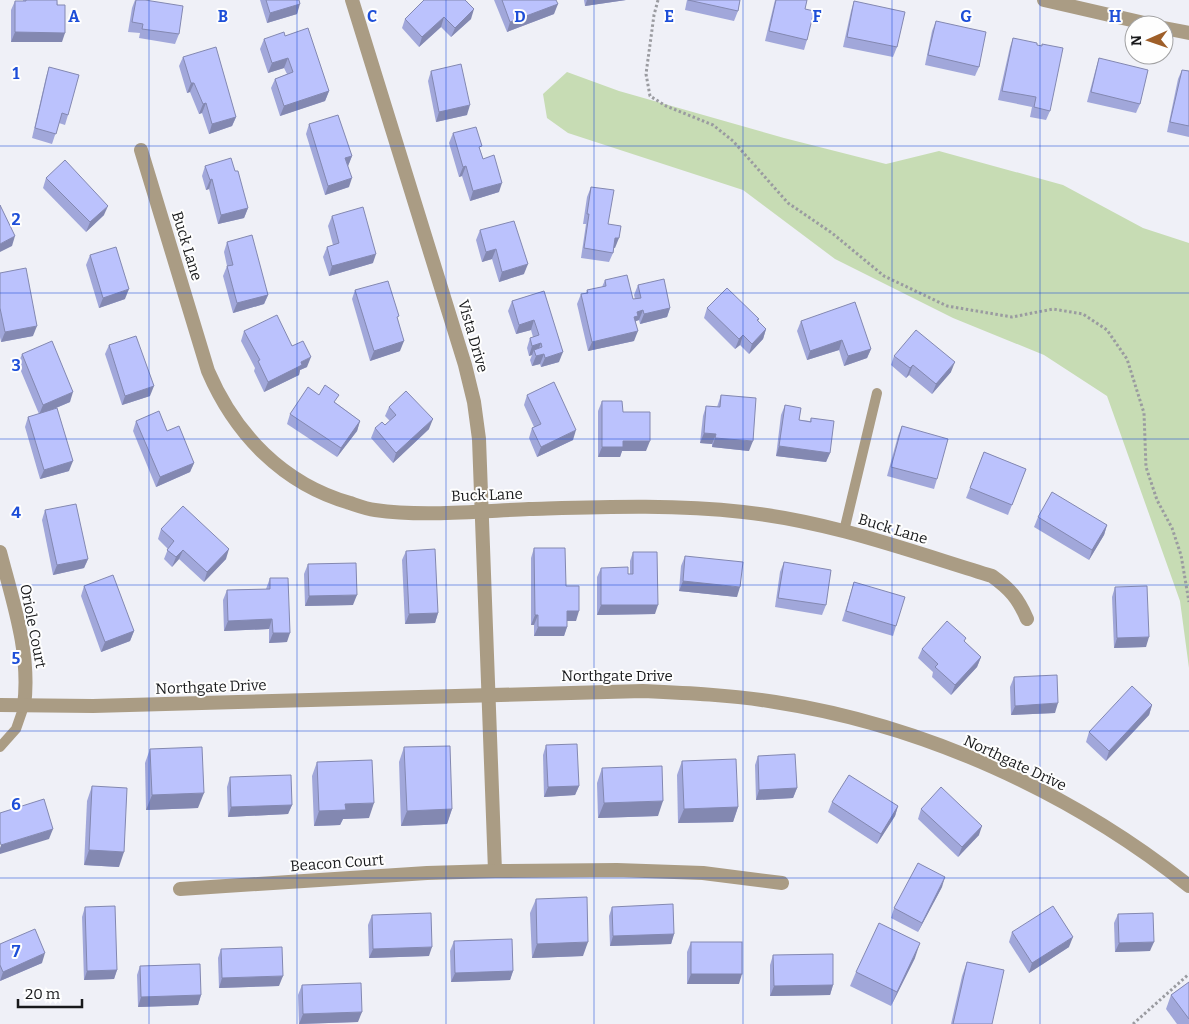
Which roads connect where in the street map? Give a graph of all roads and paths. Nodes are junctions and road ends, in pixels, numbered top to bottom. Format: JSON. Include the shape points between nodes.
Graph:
{"nodes":[{"id":1,"x":352,"y":0,"type":"edge"},
{"id":2,"x":658,"y":0,"type":"edge"},
{"id":3,"x":1044,"y":0,"type":"edge"},
{"id":4,"x":1124,"y":18,"type":"edge"},
{"id":5,"x":1174,"y":30,"type":"edge"},
{"id":6,"x":1189,"y":33,"type":"edge"},
{"id":7,"x":141,"y":150,"type":"dead end"},
{"id":8,"x":877,"y":393,"type":"dead end"},
{"id":9,"x":483,"y":511,"type":"junction"},
{"id":10,"x":844,"y":531,"type":"junction"},
{"id":11,"x":0,"y":552,"type":"edge"},
{"id":12,"x":1189,"y":602,"type":"edge"},
{"id":13,"x":1027,"y":619,"type":"dead end"},
{"id":14,"x":490,"y":695,"type":"junction"},
{"id":15,"x":0,"y":705,"type":"edge"},
{"id":16,"x":24,"y":706,"type":"junction"},
{"id":17,"x":0,"y":746,"type":"edge"},
{"id":18,"x":495,"y":871,"type":"junction"},
{"id":19,"x":782,"y":883,"type":"dead end"},
{"id":20,"x":1189,"y":886,"type":"edge"},
{"id":21,"x":180,"y":889,"type":"dead end"},
{"id":22,"x":1189,"y":974,"type":"edge"},
{"id":23,"x":1133,"y":1024,"type":"edge"}],
"edges":[{"from":1,"to":9,"type":"street","name":"Vista Drive","via":[[465,364],[479,439]]},
{"from":2,"to":12,"type":"path","via":[[646,74],[650,96],[713,125],[733,141],[788,202],[832,232],[884,276],[947,306],[1012,317],[1053,309],[1083,314],[1107,330],[1127,359],[1144,413],[1146,467],[1181,555]]},
{"from":3,"to":4,"type":"street"},
{"from":5,"to":6,"type":"street"},
{"from":7,"to":9,"type":"street","name":"Buck Lane","via":[[208,371],[233,418],[253,444],[288,474],[335,499],[373,510],[406,513]]},
{"from":8,"to":10,"type":"lane"},
{"from":9,"to":10,"type":"street","name":"Buck Lane","via":[[682,507],[745,512]]},
{"from":9,"to":14,"type":"street","name":"Vista Drive"},
{"from":10,"to":13,"type":"street","name":"Buck Lane","via":[[992,576],[1020,601]]},
{"from":11,"to":16,"type":"street","name":"Oriole Court","via":[[25,660],[27,685]]},
{"from":14,"to":16,"type":"street","name":"Northgate Drive"},
{"from":14,"to":18,"type":"street"},
{"from":14,"to":20,"type":"street","name":"Northgate Drive","via":[[644,691],[710,694],[840,714],[904,732],[978,760],[1035,788],[1117,835]]},
{"from":15,"to":16,"type":"street","name":"Northgate Drive"},
{"from":16,"to":17,"type":"lane","via":[[16,729]]},
{"from":18,"to":19,"type":"street","name":"Beacon Court","via":[[703,873]]},
{"from":18,"to":21,"type":"street","name":"Beacon Court"},
{"from":22,"to":23,"type":"path"}]}
